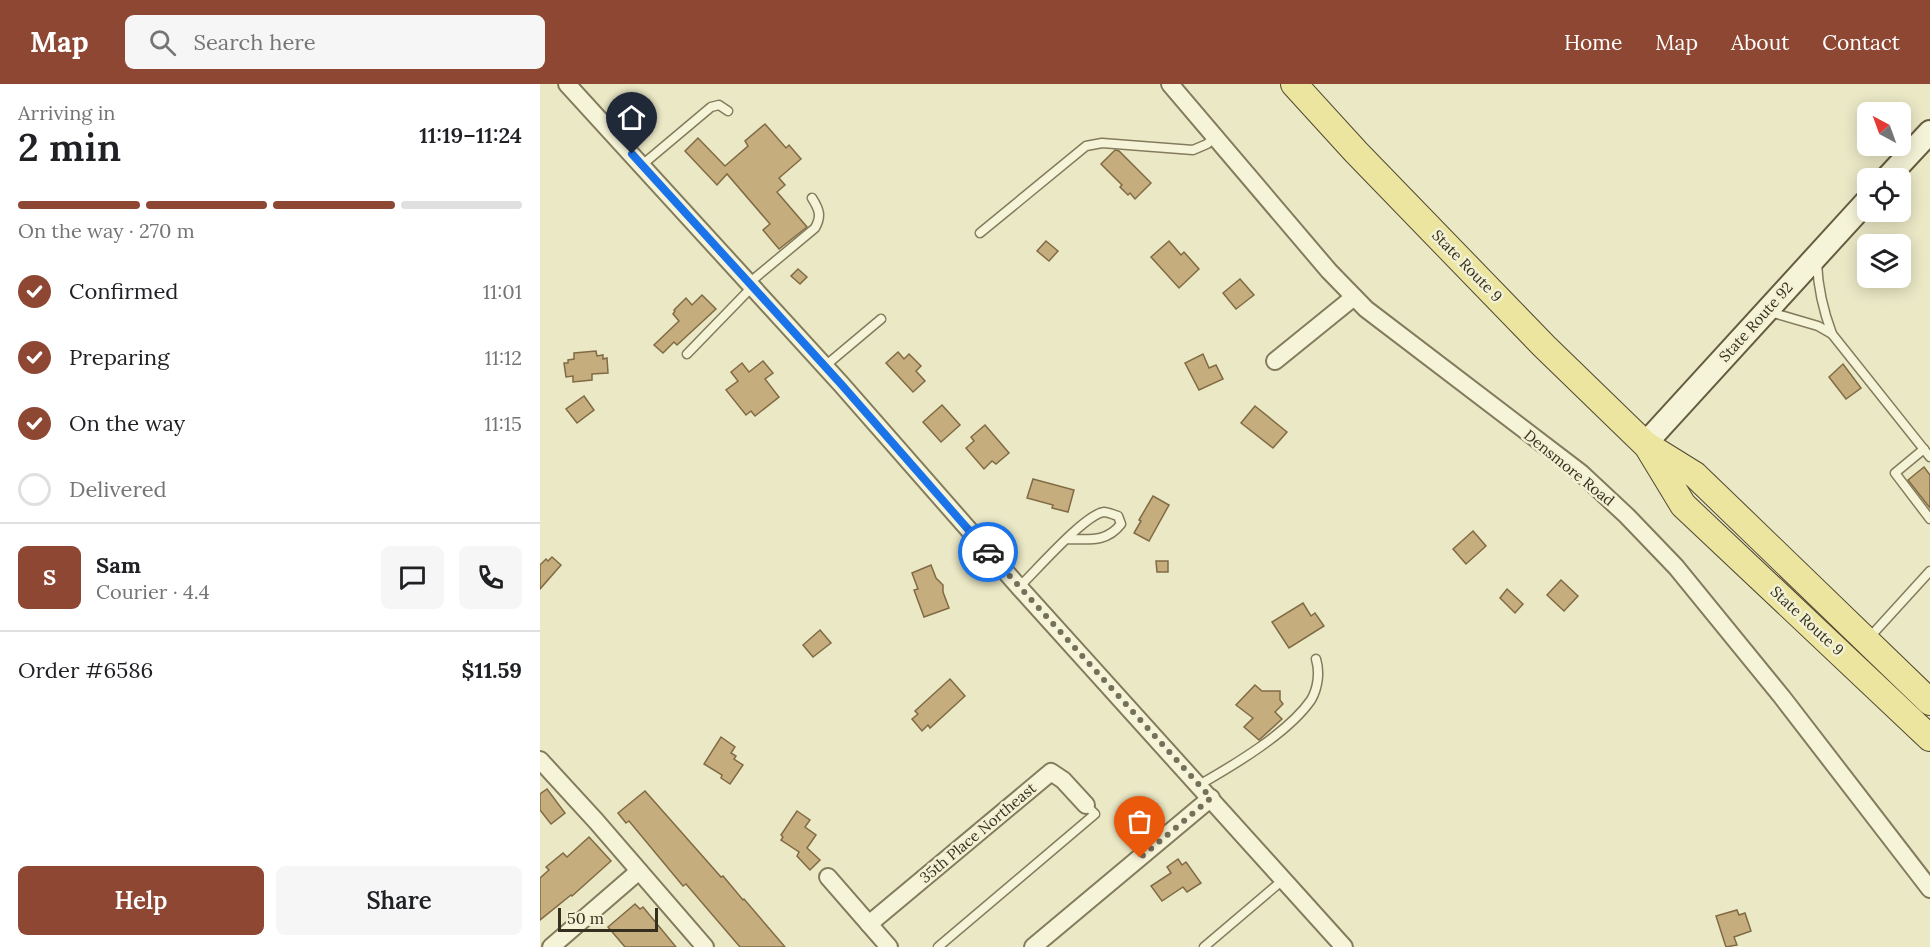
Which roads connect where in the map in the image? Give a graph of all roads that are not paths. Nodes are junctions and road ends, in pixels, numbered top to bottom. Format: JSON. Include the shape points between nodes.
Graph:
{"nodes":[{"id":1,"x":567,"y":84,"type":"edge"},
{"id":2,"x":1170,"y":84,"type":"edge"},
{"id":3,"x":1294,"y":84,"type":"edge"},
{"id":4,"x":728,"y":111,"type":"dead end"},
{"id":5,"x":1928,"y":135,"type":"edge"},
{"id":6,"x":1215,"y":138,"type":"junction"},
{"id":7,"x":642,"y":165,"type":"junction"},
{"id":8,"x":1897,"y":168,"type":"edge"},
{"id":9,"x":812,"y":198,"type":"dead end"},
{"id":10,"x":1857,"y":212,"type":"edge"},
{"id":11,"x":980,"y":233,"type":"dead end"},
{"id":12,"x":1816,"y":256,"type":"junction"},
{"id":13,"x":750,"y":285,"type":"junction"},
{"id":14,"x":1354,"y":297,"type":"junction"},
{"id":15,"x":1766,"y":311,"type":"junction"},
{"id":16,"x":882,"y":320,"type":"dead end"},
{"id":17,"x":1832,"y":334,"type":"junction"},
{"id":18,"x":687,"y":354,"type":"dead end"},
{"id":19,"x":1275,"y":362,"type":"dead end"},
{"id":20,"x":825,"y":366,"type":"junction"},
{"id":21,"x":1646,"y":444,"type":"junction"},
{"id":22,"x":1927,"y":453,"type":"edge"},
{"id":23,"x":1930,"y":519,"type":"edge"},
{"id":24,"x":1067,"y":539,"type":"junction"},
{"id":25,"x":1930,"y":570,"type":"edge"},
{"id":26,"x":1019,"y":587,"type":"junction"},
{"id":27,"x":1867,"y":641,"type":"junction"},
{"id":28,"x":1316,"y":659,"type":"dead end"},
{"id":29,"x":1930,"y":702,"type":"edge"},
{"id":30,"x":1930,"y":738,"type":"edge"},
{"id":31,"x":540,"y":760,"type":"edge"},
{"id":32,"x":1199,"y":785,"type":"junction"},
{"id":33,"x":1211,"y":798,"type":"junction"},
{"id":34,"x":1086,"y":805,"type":"joint"},
{"id":35,"x":639,"y":871,"type":"junction"},
{"id":36,"x":828,"y":877,"type":"dead end"},
{"id":37,"x":1284,"y":879,"type":"junction"},
{"id":38,"x":1930,"y":889,"type":"edge"},
{"id":39,"x":869,"y":924,"type":"junction"},
{"id":40,"x":551,"y":947,"type":"edge"},
{"id":41,"x":705,"y":947,"type":"edge"},
{"id":42,"x":889,"y":947,"type":"edge"},
{"id":43,"x":938,"y":947,"type":"edge"},
{"id":44,"x":1033,"y":947,"type":"edge"},
{"id":45,"x":1204,"y":947,"type":"edge"},
{"id":46,"x":1344,"y":947,"type":"edge"}],
"edges":[{"from":1,"to":7,"type":"street"},
{"from":2,"to":6,"type":"street","name":"Densmore Road"},
{"from":3,"to":21,"type":"main road","name":"State Route 9","via":[[1536,337]]},
{"from":4,"to":7,"type":"lane","via":[[720,105],[711,107]]},
{"from":5,"to":8,"type":"main road"},
{"from":6,"to":11,"type":"lane","via":[[1193,150],[1102,143],[1086,146]]},
{"from":6,"to":14,"type":"street","name":"Densmore Road"},
{"from":7,"to":13,"type":"street"},
{"from":9,"to":13,"type":"lane","via":[[820,212],[815,228]]},
{"from":10,"to":12,"type":"main road","name":"State Route 92"},
{"from":12,"to":15,"type":"main road","name":"State Route 92"},
{"from":12,"to":17,"type":"lane","via":[[1818,290]]},
{"from":13,"to":18,"type":"lane"},
{"from":13,"to":20,"type":"street"},
{"from":14,"to":19,"type":"street"},
{"from":14,"to":38,"type":"street","name":"Densmore Road","via":[[1581,473],[1628,516],[1676,567],[1782,697]]},
{"from":15,"to":17,"type":"lane"},
{"from":15,"to":21,"type":"main road","name":"State Route 92"},
{"from":16,"to":20,"type":"lane"},
{"from":17,"to":22,"type":"lane"},
{"from":20,"to":26,"type":"street"},
{"from":21,"to":27,"type":"main road","name":"State Route 9","via":[[1695,475]]},
{"from":21,"to":30,"type":"main road","name":"State Route 9","via":[[1683,505]]},
{"from":22,"to":23,"type":"lane","via":[[1895,473]]},
{"from":24,"to":24,"type":"lane","via":[[1080,525],[1105,512],[1118,516],[1121,524],[1106,538]]},
{"from":24,"to":26,"type":"lane"},
{"from":25,"to":27,"type":"lane"},
{"from":26,"to":32,"type":"street"},
{"from":27,"to":29,"type":"main road","name":"State Route 9"},
{"from":28,"to":32,"type":"lane","via":[[1316,690],[1304,707],[1252,753]]},
{"from":31,"to":35,"type":"street"},
{"from":32,"to":33,"type":"street"},
{"from":33,"to":37,"type":"street"},
{"from":33,"to":44,"type":"street"},
{"from":34,"to":39,"type":"street","name":"35th Place Northeast","via":[[1051,772]]},
{"from":34,"to":43,"type":"lane","via":[[1095,814]]},
{"from":35,"to":40,"type":"street"},
{"from":35,"to":41,"type":"street"},
{"from":36,"to":39,"type":"street"},
{"from":37,"to":45,"type":"lane"},
{"from":37,"to":46,"type":"street"},
{"from":39,"to":42,"type":"street"}]}
